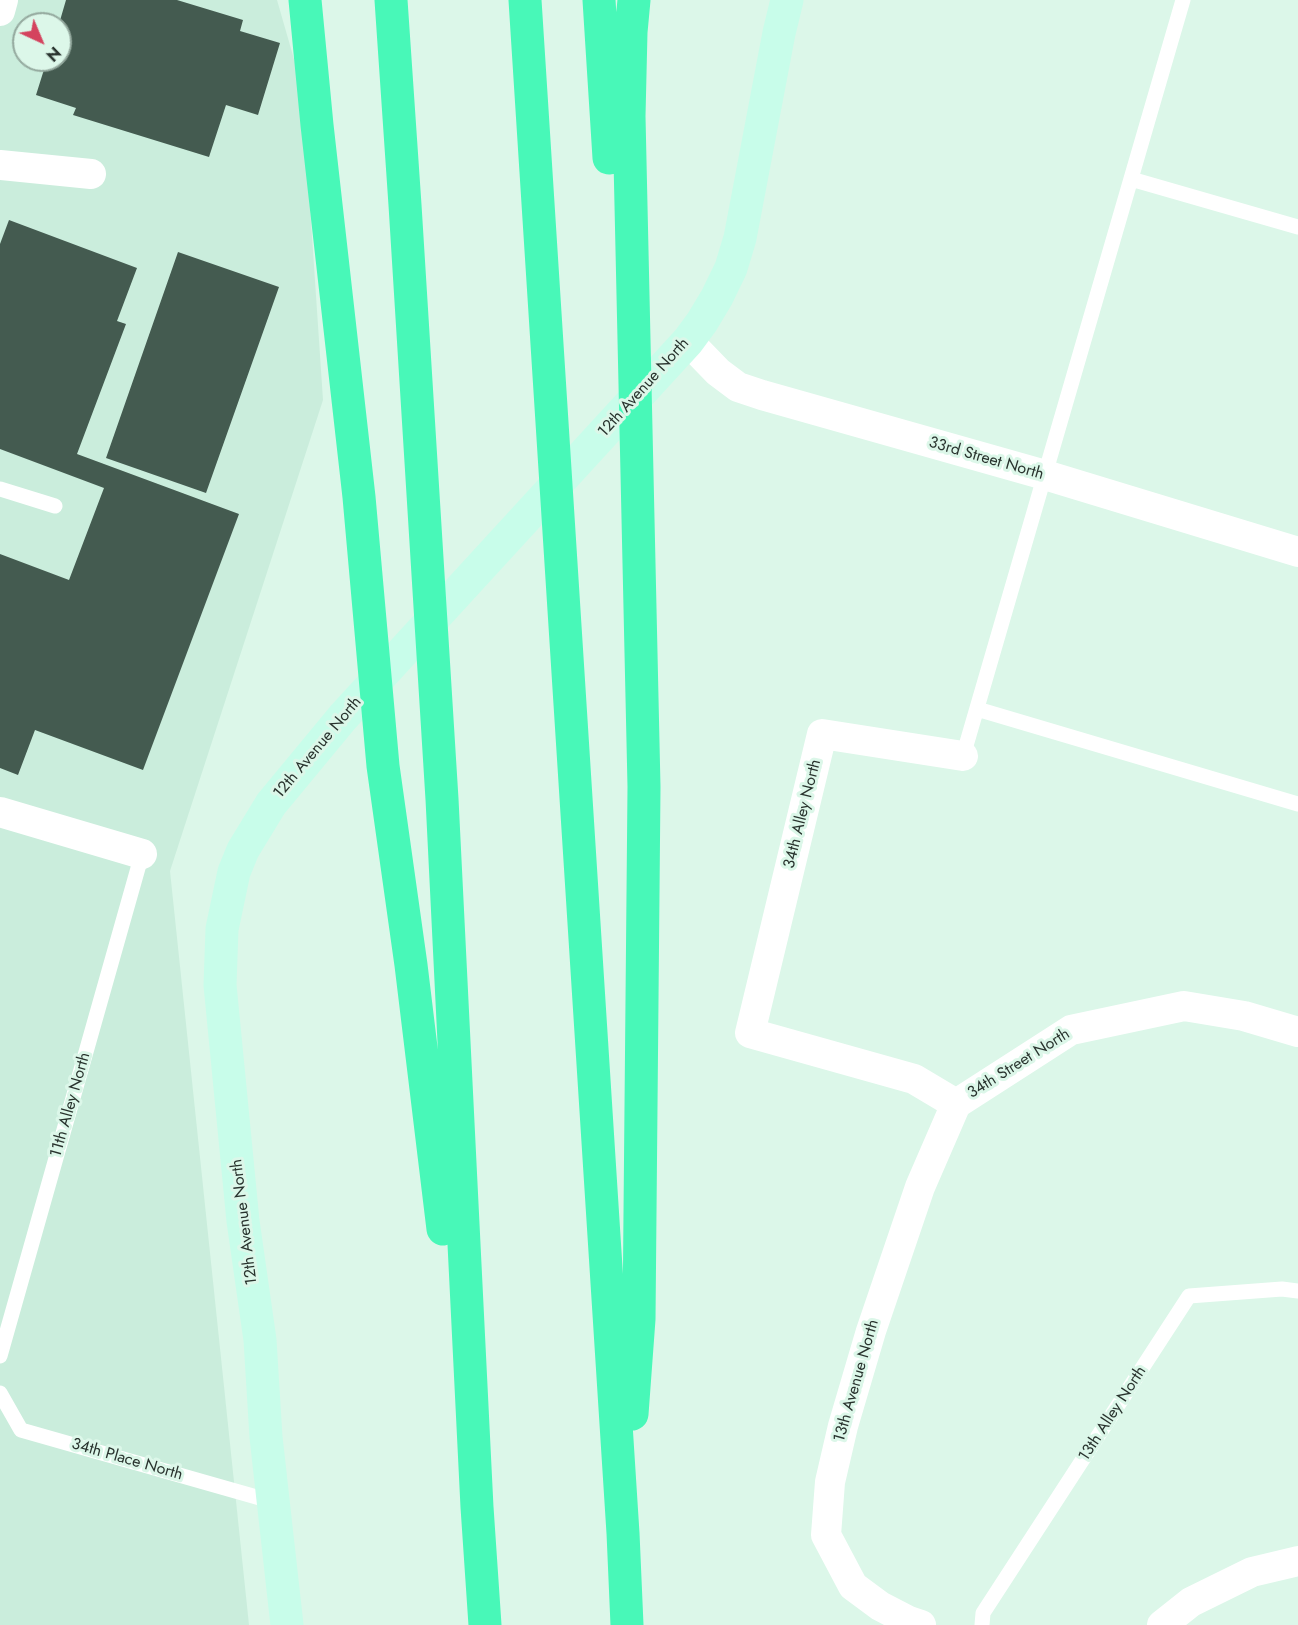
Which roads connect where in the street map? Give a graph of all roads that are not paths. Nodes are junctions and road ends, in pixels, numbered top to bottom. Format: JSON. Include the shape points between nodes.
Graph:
{"nodes":[{"id":1,"x":3,"y":0,"type":"edge"},
{"id":2,"x":305,"y":0,"type":"edge"},
{"id":3,"x":391,"y":0,"type":"edge"},
{"id":4,"x":525,"y":0,"type":"edge"},
{"id":5,"x":599,"y":0,"type":"edge"},
{"id":6,"x":634,"y":0,"type":"edge"},
{"id":7,"x":787,"y":0,"type":"edge"},
{"id":8,"x":1183,"y":0,"type":"edge"},
{"id":9,"x":0,"y":11,"type":"edge"},
{"id":10,"x":0,"y":165,"type":"edge"},
{"id":11,"x":91,"y":174,"type":"dead end"},
{"id":12,"x":1131,"y":179,"type":"junction"},
{"id":13,"x":1298,"y":226,"type":"edge"},
{"id":14,"x":688,"y":341,"type":"junction"},
{"id":15,"x":1045,"y":475,"type":"junction"},
{"id":16,"x":0,"y":489,"type":"edge"},
{"id":17,"x":55,"y":506,"type":"dead end"},
{"id":18,"x":1298,"y":552,"type":"edge"},
{"id":19,"x":977,"y":709,"type":"junction"},
{"id":20,"x":642,"y":732,"type":"junction"},
{"id":21,"x":963,"y":756,"type":"joint"},
{"id":22,"x":1298,"y":804,"type":"edge"},
{"id":23,"x":0,"y":812,"type":"edge"},
{"id":24,"x":142,"y":854,"type":"joint"},
{"id":25,"x":1298,"y":1032,"type":"edge"},
{"id":26,"x":750,"y":1033,"type":"joint"},
{"id":27,"x":956,"y":1104,"type":"junction"},
{"id":28,"x":1298,"y":1291,"type":"edge"},
{"id":29,"x":0,"y":1356,"type":"edge"},
{"id":30,"x":0,"y":1393,"type":"edge"},
{"id":31,"x":274,"y":1502,"type":"junction"},
{"id":32,"x":477,"y":1507,"type":"junction"},
{"id":33,"x":623,"y":1533,"type":"junction"},
{"id":34,"x":1298,"y":1561,"type":"edge"},
{"id":35,"x":287,"y":1625,"type":"edge"},
{"id":36,"x":485,"y":1625,"type":"edge"},
{"id":37,"x":627,"y":1625,"type":"edge"},
{"id":38,"x":921,"y":1625,"type":"edge"},
{"id":39,"x":982,"y":1625,"type":"edge"},
{"id":40,"x":1162,"y":1625,"type":"edge"}],
"edges":[{"from":1,"to":9,"type":"street"},
{"from":2,"to":32,"type":"highway","via":[[359,497],[383,766]]},
{"from":3,"to":32,"type":"highway","via":[[442,799]]},
{"from":4,"to":33,"type":"highway"},
{"from":5,"to":20,"type":"highway"},
{"from":6,"to":20,"type":"highway","via":[[629,116]]},
{"from":7,"to":14,"type":"street","name":"12th Avenue North","via":[[740,238],[717,297]]},
{"from":8,"to":12,"type":"lane"},
{"from":10,"to":11,"type":"street"},
{"from":12,"to":13,"type":"lane"},
{"from":12,"to":15,"type":"lane"},
{"from":14,"to":15,"type":"street","name":"33rd Street North","via":[[738,387]]},
{"from":14,"to":31,"type":"street","name":"12th Avenue North","via":[[343,717],[256,827],[234,872],[222,929],[220,985]]},
{"from":15,"to":18,"type":"street","name":"33rd Street North"},
{"from":15,"to":19,"type":"lane"},
{"from":16,"to":17,"type":"lane"},
{"from":19,"to":21,"type":"lane"},
{"from":19,"to":22,"type":"lane"},
{"from":20,"to":33,"type":"highway","via":[[639,1319]]},
{"from":21,"to":26,"type":"street","name":"34th Alley North","via":[[822,734]]},
{"from":23,"to":24,"type":"street"},
{"from":24,"to":29,"type":"lane","name":"11th Alley North"},
{"from":25,"to":27,"type":"street","name":"34th Street North","via":[[1244,1016],[1184,1006],[1071,1030]]},
{"from":26,"to":27,"type":"street","name":"34th Street North","via":[[914,1079]]},
{"from":27,"to":38,"type":"street","name":"13th Avenue North","via":[[920,1187],[871,1331],[830,1482],[826,1535],[853,1586],[880,1606]]},
{"from":28,"to":39,"type":"lane","name":"13th Alley North","via":[[1189,1296],[984,1613]]},
{"from":30,"to":31,"type":"lane","name":"34th Place North","via":[[21,1430]]},
{"from":31,"to":35,"type":"street","name":"12th Avenue North"},
{"from":32,"to":36,"type":"highway"},
{"from":33,"to":37,"type":"highway"},
{"from":34,"to":40,"type":"street","via":[[1252,1572],[1191,1602]]}]}
